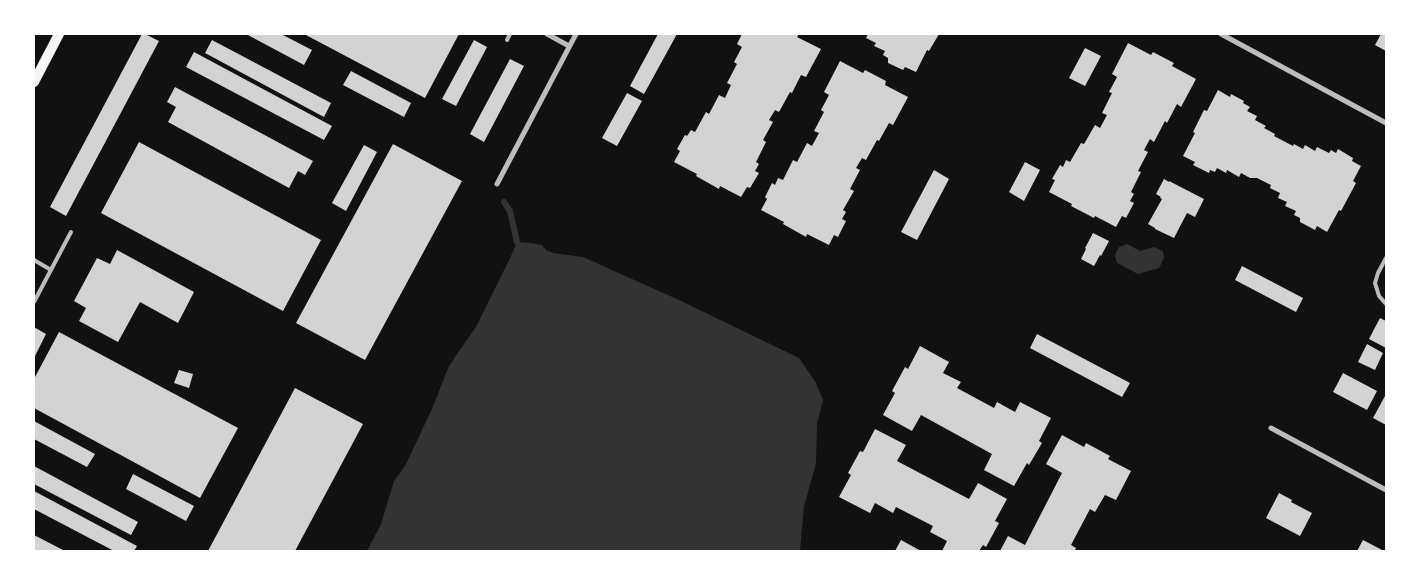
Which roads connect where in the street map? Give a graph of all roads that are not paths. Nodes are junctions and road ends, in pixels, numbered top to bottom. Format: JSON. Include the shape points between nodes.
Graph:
{"nodes":[{"id":1,"x":60,"y":34,"type":"edge"},
{"id":2,"x":510,"y":34,"type":"edge"},
{"id":3,"x":547,"y":34,"type":"edge"},
{"id":4,"x":576,"y":34,"type":"edge"},
{"id":5,"x":1222,"y":34,"type":"edge"},
{"id":6,"x":507,"y":40,"type":"dead end"},
{"id":7,"x":569,"y":46,"type":"junction"},
{"id":8,"x":34,"y":82,"type":"edge"},
{"id":9,"x":1386,"y":123,"type":"edge"},
{"id":10,"x":497,"y":184,"type":"dead end"},
{"id":11,"x":71,"y":232,"type":"dead end"},
{"id":12,"x":1386,"y":258,"type":"edge"},
{"id":13,"x":34,"y":260,"type":"edge"},
{"id":14,"x":51,"y":270,"type":"junction"},
{"id":15,"x":34,"y":302,"type":"edge"},
{"id":16,"x":1386,"y":304,"type":"edge"},
{"id":17,"x":1271,"y":428,"type":"dead end"},
{"id":18,"x":1386,"y":490,"type":"edge"}],
"edges":[{"from":1,"to":8,"type":"main road"},
{"from":2,"to":6,"type":"lane"},
{"from":3,"to":7,"type":"street"},
{"from":4,"to":7,"type":"street"},
{"from":5,"to":9,"type":"street"},
{"from":7,"to":10,"type":"street"},
{"from":11,"to":14,"type":"lane"},
{"from":12,"to":16,"type":"lane","via":[[1375,283]]},
{"from":13,"to":14,"type":"lane"},
{"from":14,"to":15,"type":"lane"},
{"from":17,"to":18,"type":"street"}]}
